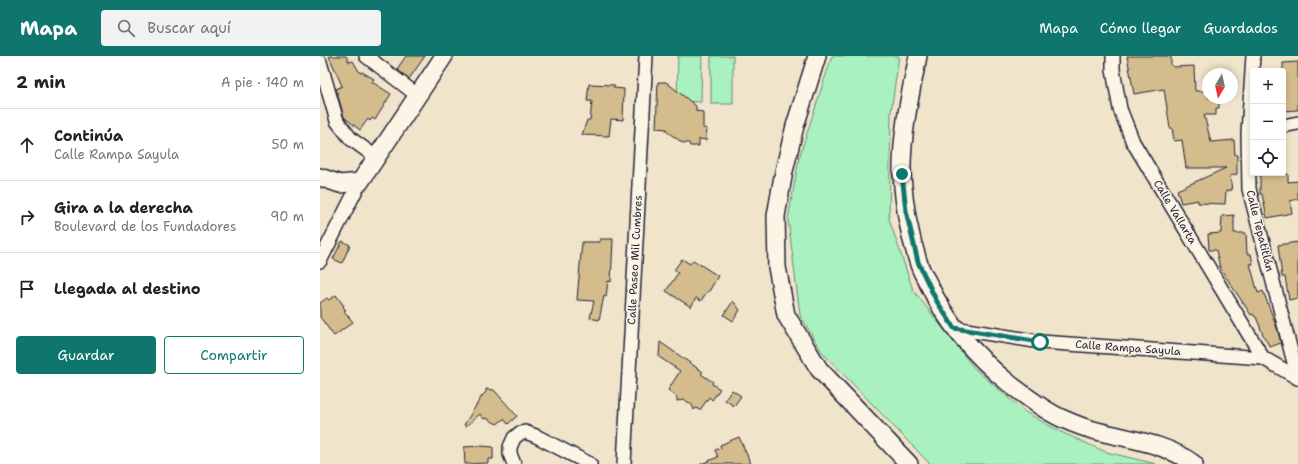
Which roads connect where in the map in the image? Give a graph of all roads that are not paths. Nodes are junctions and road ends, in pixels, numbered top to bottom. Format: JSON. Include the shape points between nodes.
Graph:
{"nodes":[{"id":1,"x":366,"y":56,"type":"edge"},
{"id":2,"x":444,"y":56,"type":"edge"},
{"id":3,"x":646,"y":56,"type":"edge"},
{"id":4,"x":817,"y":56,"type":"edge"},
{"id":5,"x":911,"y":56,"type":"edge"},
{"id":6,"x":918,"y":56,"type":"edge"},
{"id":7,"x":1114,"y":56,"type":"edge"},
{"id":8,"x":1253,"y":56,"type":"edge"},
{"id":9,"x":320,"y":62,"type":"edge"},
{"id":10,"x":913,"y":79,"type":"junction"},
{"id":11,"x":417,"y":96,"type":"junction"},
{"id":12,"x":1252,"y":104,"type":"edge"},
{"id":13,"x":1298,"y":123,"type":"edge"},
{"id":14,"x":1286,"y":125,"type":"edge"},
{"id":15,"x":1251,"y":140,"type":"edge"},
{"id":16,"x":376,"y":157,"type":"junction"},
{"id":17,"x":320,"y":177,"type":"edge"},
{"id":18,"x":360,"y":182,"type":"junction"},
{"id":19,"x":320,"y":261,"type":"edge"},
{"id":20,"x":954,"y":328,"type":"junction"},
{"id":21,"x":1262,"y":358,"type":"junction"},
{"id":22,"x":1298,"y":378,"type":"edge"},
{"id":23,"x":514,"y":464,"type":"edge"},
{"id":24,"x":590,"y":464,"type":"edge"},
{"id":25,"x":624,"y":464,"type":"edge"},
{"id":26,"x":909,"y":464,"type":"edge"},
{"id":27,"x":1194,"y":464,"type":"edge"}],
"edges":[{"from":1,"to":11,"type":"street"},
{"from":2,"to":11,"type":"main road"},
{"from":3,"to":25,"type":"street","name":"Calle Paseo Mil Cumbres"},
{"from":4,"to":26,"type":"main road","via":[[791,141],[776,216],[777,267],[786,315],[819,369]]},
{"from":5,"to":10,"type":"main road"},
{"from":6,"to":10,"type":"main road"},
{"from":7,"to":21,"type":"street","name":"Calle Vallarta","via":[[1113,70],[1120,109],[1133,142]]},
{"from":8,"to":12,"type":"street","name":"Calle Tepatitlán"},
{"from":9,"to":16,"type":"street","via":[[337,122],[351,139]]},
{"from":10,"to":20,"type":"main road","via":[[903,147],[902,174],[906,211],[918,262],[936,300]]},
{"from":11,"to":16,"type":"main road"},
{"from":13,"to":14,"type":"street"},
{"from":15,"to":22,"type":"street","name":"Calle Tepatitlán","via":[[1249,190]]},
{"from":16,"to":18,"type":"main road"},
{"from":17,"to":18,"type":"main road","via":[[340,184]]},
{"from":18,"to":19,"type":"street"},
{"from":20,"to":21,"type":"street","name":"Calle Rampa Sayula","via":[[1040,342]]},
{"from":20,"to":27,"type":"main road","via":[[977,355],[1001,377],[1059,417],[1100,432],[1152,444],[1184,456]]},
{"from":21,"to":22,"type":"street","name":"Calle Rampa Sayula"},
{"from":23,"to":24,"type":"street","via":[[510,447],[514,438],[525,432]]}]}
